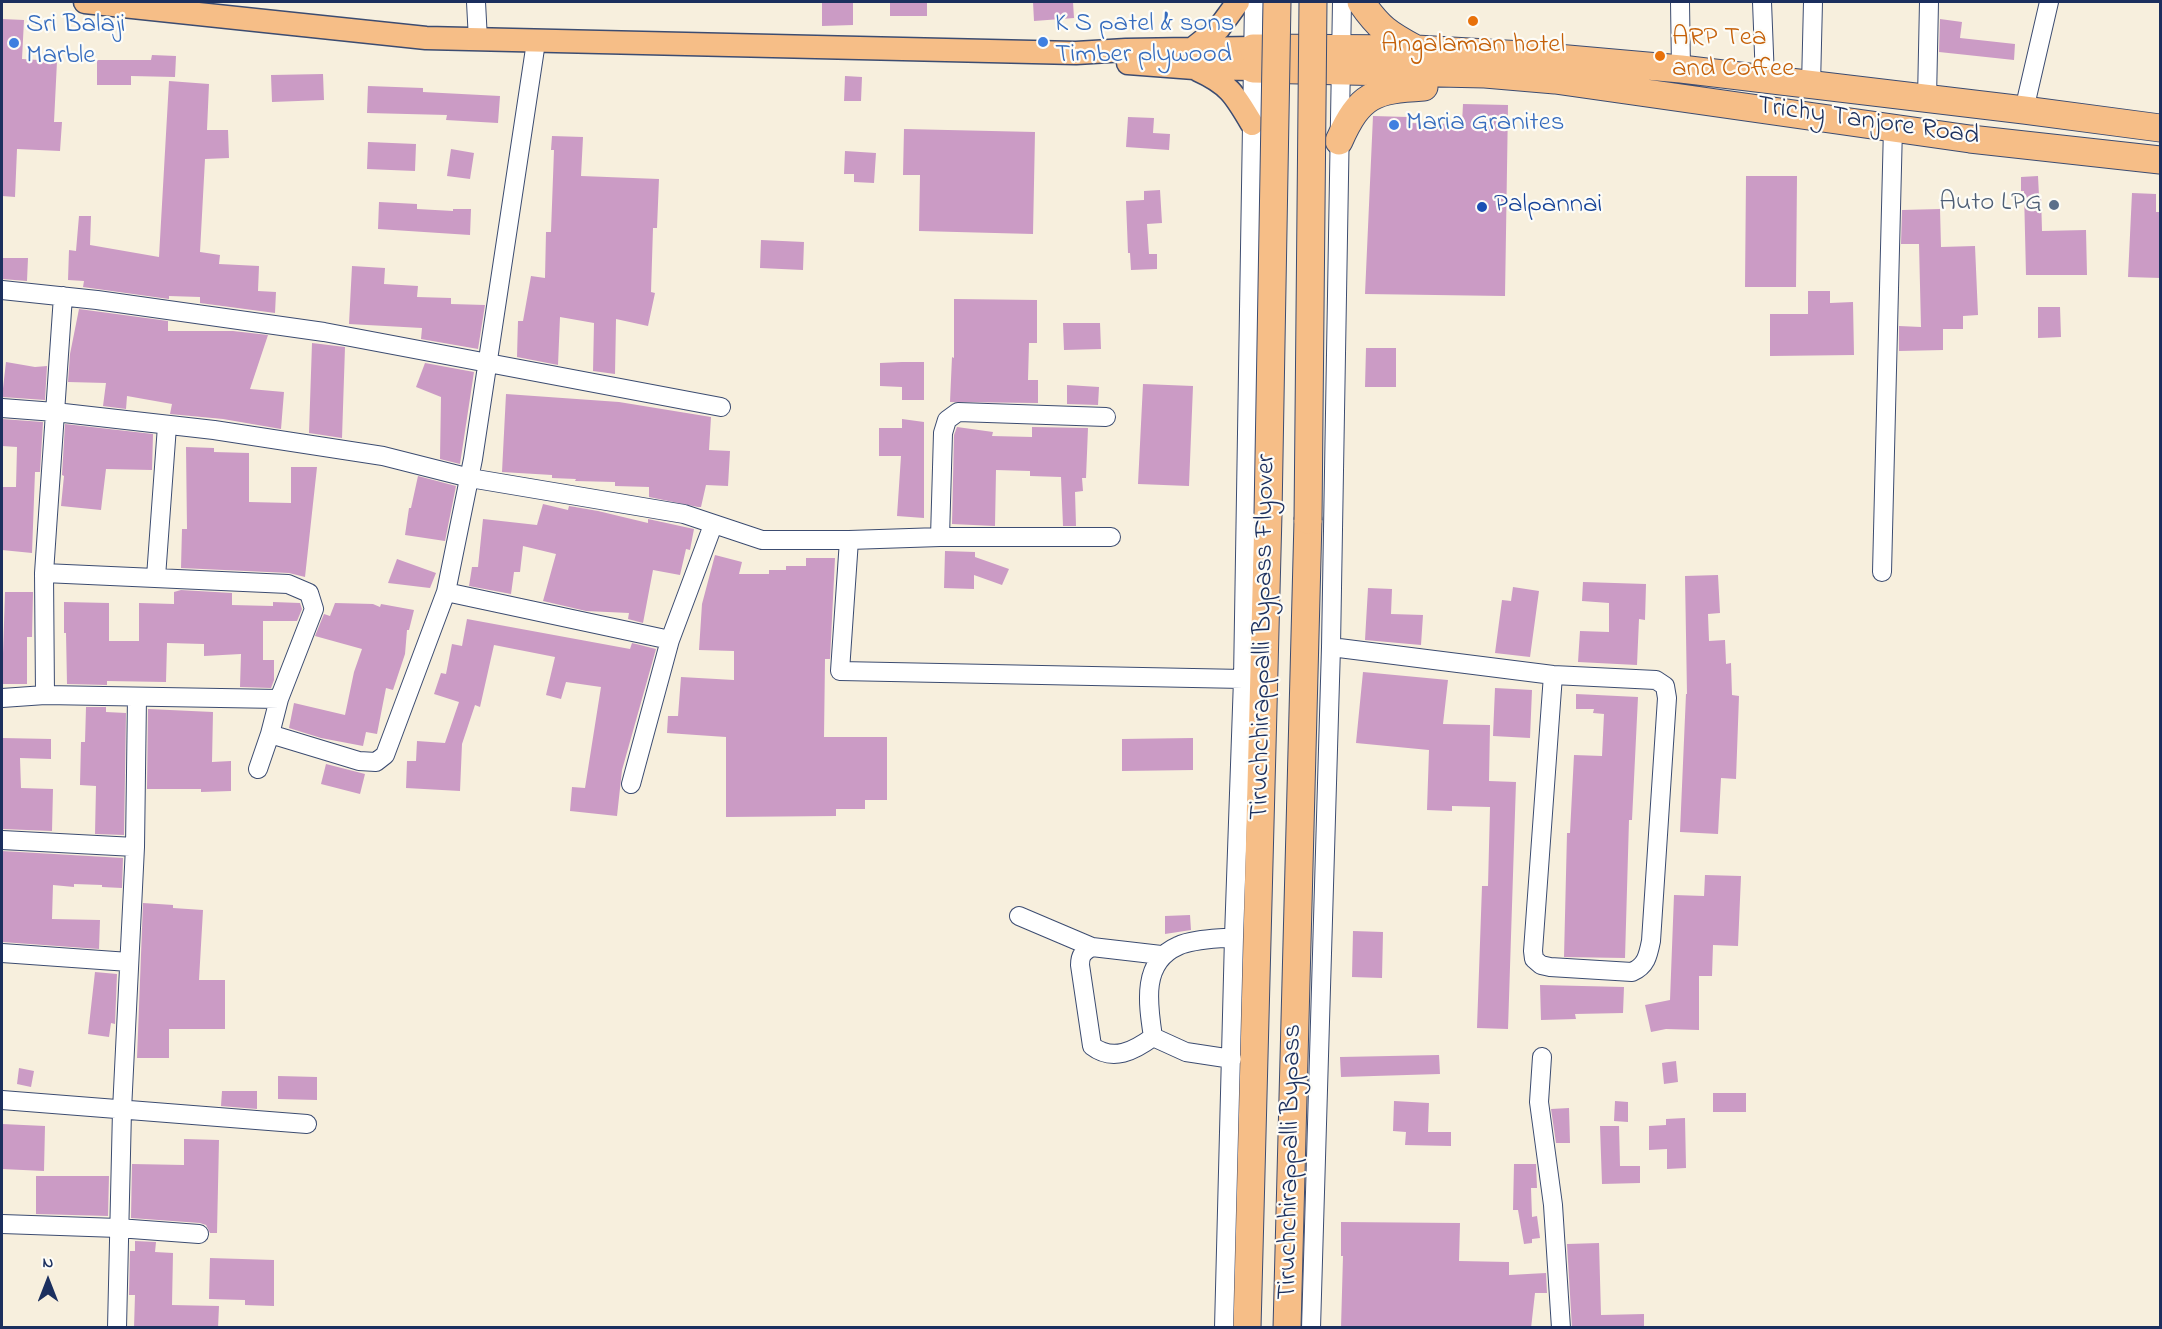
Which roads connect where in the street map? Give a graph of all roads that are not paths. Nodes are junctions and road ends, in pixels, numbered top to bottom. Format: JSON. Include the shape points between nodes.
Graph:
{"nodes":[{"id":1,"x":85,"y":2,"type":"edge"},
{"id":2,"x":476,"y":2,"type":"edge"},
{"id":3,"x":1238,"y":2,"type":"edge"},
{"id":4,"x":1254,"y":2,"type":"edge"},
{"id":5,"x":1277,"y":2,"type":"edge"},
{"id":6,"x":1313,"y":2,"type":"edge"},
{"id":7,"x":1342,"y":2,"type":"edge"},
{"id":8,"x":1361,"y":2,"type":"edge"},
{"id":9,"x":1680,"y":2,"type":"edge"},
{"id":10,"x":1762,"y":2,"type":"edge"},
{"id":11,"x":1813,"y":2,"type":"edge"},
{"id":12,"x":1929,"y":2,"type":"edge"},
{"id":13,"x":2049,"y":2,"type":"edge"},
{"id":14,"x":156,"y":5,"type":"edge"},
{"id":15,"x":478,"y":40,"type":"junction"},
{"id":16,"x":536,"y":42,"type":"junction"},
{"id":17,"x":1416,"y":49,"type":"junction"},
{"id":18,"x":1193,"y":59,"type":"junction"},
{"id":19,"x":1253,"y":59,"type":"junction"},
{"id":20,"x":1341,"y":60,"type":"junction"},
{"id":21,"x":1681,"y":69,"type":"junction"},
{"id":22,"x":1485,"y":74,"type":"junction"},
{"id":23,"x":1766,"y":79,"type":"junction"},
{"id":24,"x":1811,"y":85,"type":"junction"},
{"id":25,"x":1927,"y":99,"type":"junction"},
{"id":26,"x":2024,"y":110,"type":"junction"},
{"id":27,"x":1252,"y":124,"type":"junction"},
{"id":28,"x":1893,"y":127,"type":"junction"},
{"id":29,"x":2160,"y":128,"type":"edge"},
{"id":30,"x":1339,"y":141,"type":"junction"},
{"id":31,"x":2160,"y":160,"type":"edge"},
{"id":32,"x":2,"y":290,"type":"edge"},
{"id":33,"x":63,"y":296,"type":"junction"},
{"id":34,"x":488,"y":362,"type":"junction"},
{"id":35,"x":721,"y":407,"type":"dead end"},
{"id":36,"x":2,"y":408,"type":"edge"},
{"id":37,"x":55,"y":412,"type":"junction"},
{"id":38,"x":1106,"y":417,"type":"dead end"},
{"id":39,"x":167,"y":426,"type":"junction"},
{"id":40,"x":470,"y":478,"type":"junction"},
{"id":41,"x":713,"y":525,"type":"junction"},
{"id":42,"x":940,"y":537,"type":"junction"},
{"id":43,"x":1111,"y":537,"type":"dead end"},
{"id":44,"x":849,"y":540,"type":"junction"},
{"id":45,"x":1882,"y":572,"type":"dead end"},
{"id":46,"x":44,"y":573,"type":"junction"},
{"id":47,"x":156,"y":577,"type":"junction"},
{"id":48,"x":446,"y":592,"type":"junction"},
{"id":49,"x":669,"y":640,"type":"junction"},
{"id":50,"x":1331,"y":647,"type":"junction"},
{"id":51,"x":1553,"y":675,"type":"junction"},
{"id":52,"x":1243,"y":679,"type":"junction"},
{"id":53,"x":45,"y":695,"type":"junction"},
{"id":54,"x":137,"y":697,"type":"junction"},
{"id":55,"x":2,"y":698,"type":"edge"},
{"id":56,"x":279,"y":699,"type":"junction"},
{"id":57,"x":270,"y":734,"type":"junction"},
{"id":58,"x":258,"y":769,"type":"dead end"},
{"id":59,"x":631,"y":784,"type":"dead end"},
{"id":60,"x":2,"y":840,"type":"edge"},
{"id":61,"x":135,"y":847,"type":"junction"},
{"id":62,"x":1019,"y":916,"type":"dead end"},
{"id":63,"x":1234,"y":937,"type":"junction"},
{"id":64,"x":1092,"y":947,"type":"junction"},
{"id":65,"x":2,"y":953,"type":"edge"},
{"id":66,"x":1161,"y":956,"type":"junction"},
{"id":67,"x":129,"y":962,"type":"junction"},
{"id":68,"x":1296,"y":996,"type":"joint"},
{"id":69,"x":1154,"y":1037,"type":"junction"},
{"id":70,"x":1542,"y":1057,"type":"dead end"},
{"id":71,"x":1232,"y":1059,"type":"junction"},
{"id":72,"x":2,"y":1100,"type":"edge"},
{"id":73,"x":122,"y":1110,"type":"junction"},
{"id":74,"x":306,"y":1124,"type":"dead end"},
{"id":75,"x":2,"y":1224,"type":"edge"},
{"id":76,"x":118,"y":1228,"type":"junction"},
{"id":77,"x":199,"y":1234,"type":"dead end"},
{"id":78,"x":1227,"y":1244,"type":"junction"},
{"id":79,"x":1249,"y":1272,"type":"junction"},
{"id":80,"x":117,"y":1328,"type":"edge"},
{"id":81,"x":1224,"y":1328,"type":"edge"},
{"id":82,"x":1247,"y":1328,"type":"edge"},
{"id":83,"x":1287,"y":1328,"type":"edge"},
{"id":84,"x":1311,"y":1328,"type":"edge"},
{"id":85,"x":1561,"y":1328,"type":"edge"}],
"edges":[{"from":1,"to":14,"type":"main road"},
{"from":2,"to":15,"type":"street"},
{"from":3,"to":18,"type":"main road"},
{"from":4,"to":19,"type":"street"},
{"from":5,"to":79,"type":"highway","name":"Tiruchchirappalli Bypass Flyover","bridge":true},
{"from":6,"to":68,"type":"highway","name":"Tiruchchirappalli Bypass Flyover","bridge":true,"via":[[1308,520]]},
{"from":7,"to":20,"type":"street"},
{"from":8,"to":17,"type":"highway","via":[[1377,24]]},
{"from":9,"to":21,"type":"street"},
{"from":10,"to":23,"type":"street"},
{"from":11,"to":24,"type":"street"},
{"from":12,"to":25,"type":"street"},
{"from":13,"to":26,"type":"street"},
{"from":14,"to":15,"type":"main road","via":[[426,38]]},
{"from":15,"to":16,"type":"main road"},
{"from":16,"to":18,"type":"main road","via":[[1076,53],[1126,50]]},
{"from":16,"to":34,"type":"street"},
{"from":17,"to":20,"type":"highway","name":"Trichy Tanjore Road"},
{"from":17,"to":21,"type":"highway","name":"Trichy Tanjore Road"},
{"from":18,"to":19,"type":"main road"},
{"from":18,"to":27,"type":"main road","via":[[1229,89]]},
{"from":19,"to":20,"type":"highway","name":"Trichy Tanjore Road"},
{"from":19,"to":27,"type":"street"},
{"from":20,"to":22,"type":"highway","name":"Trichy Tanjore Road"},
{"from":20,"to":30,"type":"street"},
{"from":21,"to":23,"type":"highway","name":"Trichy Tanjore Road"},
{"from":22,"to":28,"type":"highway","name":"Trichy Tanjore Road","via":[[1555,80]]},
{"from":22,"to":30,"type":"highway","via":[[1461,87],[1391,89],[1370,96],[1348,120]]},
{"from":23,"to":24,"type":"highway","name":"Trichy Tanjore Road"},
{"from":24,"to":25,"type":"highway","name":"Trichy Tanjore Road"},
{"from":25,"to":26,"type":"highway","name":"Trichy Tanjore Road"},
{"from":26,"to":29,"type":"highway","name":"Trichy Tanjore Road"},
{"from":27,"to":52,"type":"street"},
{"from":28,"to":31,"type":"highway","name":"Trichy Tanjore Road"},
{"from":28,"to":45,"type":"street"},
{"from":30,"to":50,"type":"street"},
{"from":32,"to":33,"type":"street"},
{"from":33,"to":34,"type":"street","via":[[324,332]]},
{"from":33,"to":37,"type":"street"},
{"from":34,"to":35,"type":"street"},
{"from":34,"to":40,"type":"street"},
{"from":36,"to":37,"type":"street"},
{"from":37,"to":39,"type":"street"},
{"from":37,"to":46,"type":"street"},
{"from":38,"to":42,"type":"street","via":[[957,412],[946,420],[943,433]]},
{"from":39,"to":40,"type":"street","via":[[383,456]]},
{"from":39,"to":47,"type":"street"},
{"from":40,"to":41,"type":"street","via":[[684,514]]},
{"from":40,"to":48,"type":"street"},
{"from":41,"to":44,"type":"street","via":[[762,540]]},
{"from":41,"to":49,"type":"street"},
{"from":42,"to":43,"type":"street"},
{"from":42,"to":44,"type":"street"},
{"from":44,"to":52,"type":"street","via":[[840,672]]},
{"from":46,"to":47,"type":"street"},
{"from":46,"to":53,"type":"street"},
{"from":47,"to":56,"type":"street","via":[[288,584],[309,593],[314,609]]},
{"from":48,"to":49,"type":"street"},
{"from":48,"to":57,"type":"street","via":[[385,755],[376,762],[359,761]]},
{"from":49,"to":59,"type":"street"},
{"from":50,"to":51,"type":"street"},
{"from":50,"to":84,"type":"street"},
{"from":51,"to":51,"type":"street","via":[[1656,680],[1665,686],[1651,941],[1647,960],[1632,972],[1551,967],[1534,959]]},
{"from":52,"to":63,"type":"street"},
{"from":53,"to":54,"type":"street"},
{"from":53,"to":55,"type":"street"},
{"from":54,"to":56,"type":"street"},
{"from":54,"to":61,"type":"street"},
{"from":56,"to":57,"type":"street"},
{"from":57,"to":58,"type":"street"},
{"from":60,"to":61,"type":"street"},
{"from":61,"to":67,"type":"street"},
{"from":62,"to":64,"type":"street"},
{"from":63,"to":66,"type":"street","via":[[1180,945]]},
{"from":63,"to":71,"type":"street"},
{"from":64,"to":66,"type":"street"},
{"from":64,"to":69,"type":"street","via":[[1080,957],[1080,965],[1092,1046],[1101,1053],[1115,1055],[1136,1049]]},
{"from":65,"to":67,"type":"street"},
{"from":66,"to":69,"type":"street","via":[[1149,988]]},
{"from":67,"to":73,"type":"street"},
{"from":68,"to":83,"type":"highway","name":"Tiruchchirappalli Bypass"},
{"from":69,"to":71,"type":"street","via":[[1186,1052]]},
{"from":70,"to":85,"type":"street","via":[[1539,1102],[1553,1205]]},
{"from":71,"to":78,"type":"street"},
{"from":72,"to":73,"type":"street"},
{"from":73,"to":74,"type":"street"},
{"from":73,"to":76,"type":"street"},
{"from":75,"to":76,"type":"street"},
{"from":76,"to":77,"type":"street"},
{"from":76,"to":80,"type":"street"},
{"from":78,"to":79,"type":"highway"},
{"from":78,"to":81,"type":"street"},
{"from":79,"to":82,"type":"highway","name":"Tiruchchirappalli Bypass"}]}
